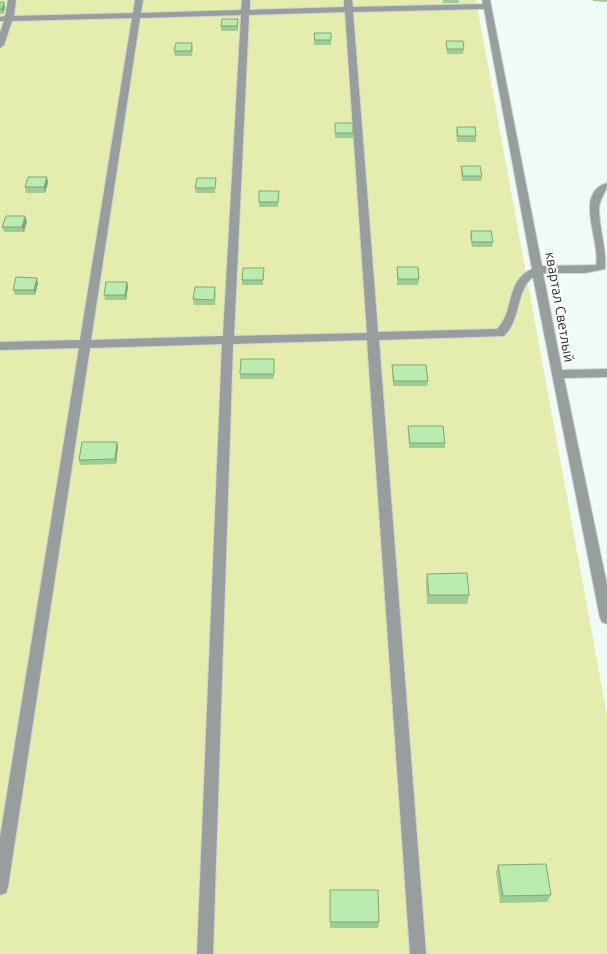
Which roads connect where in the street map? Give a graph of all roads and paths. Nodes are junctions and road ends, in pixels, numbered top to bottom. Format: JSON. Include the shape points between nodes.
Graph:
{"nodes":[{"id":1,"x":12,"y":0,"type":"edge"},
{"id":2,"x":139,"y":0,"type":"edge"},
{"id":3,"x":246,"y":0,"type":"edge"},
{"id":4,"x":487,"y":3,"type":"edge"},
{"id":5,"x":348,"y":5,"type":"edge"},
{"id":6,"x":245,"y":13,"type":"junction"},
{"id":7,"x":137,"y":16,"type":"junction"},
{"id":8,"x":5,"y":19,"type":"edge"},
{"id":9,"x":0,"y":45,"type":"edge"},
{"id":10,"x":607,"y":186,"type":"edge"},
{"id":11,"x":538,"y":270,"type":"junction"},
{"id":12,"x":373,"y":337,"type":"junction"},
{"id":13,"x":228,"y":339,"type":"junction"},
{"id":14,"x":84,"y":344,"type":"junction"},
{"id":15,"x":0,"y":346,"type":"edge"},
{"id":16,"x":607,"y":372,"type":"edge"},
{"id":17,"x":557,"y":374,"type":"junction"},
{"id":18,"x":607,"y":618,"type":"edge"},
{"id":19,"x":0,"y":886,"type":"edge"},
{"id":20,"x":205,"y":954,"type":"edge"},
{"id":21,"x":418,"y":954,"type":"edge"}],
"edges":[{"from":1,"to":8,"type":"street"},
{"from":2,"to":7,"type":"street"},
{"from":3,"to":6,"type":"street"},
{"from":4,"to":5,"type":"street"},
{"from":4,"to":11,"type":"street","name":"квартал Светлый"},
{"from":5,"to":6,"type":"street"},
{"from":5,"to":12,"type":"street"},
{"from":6,"to":7,"type":"street"},
{"from":6,"to":13,"type":"street"},
{"from":7,"to":8,"type":"street"},
{"from":7,"to":14,"type":"street"},
{"from":8,"to":9,"type":"street"},
{"from":10,"to":11,"type":"street","via":[[600,189],[596,197],[595,217],[603,256],[601,267],[592,270]]},
{"from":11,"to":12,"type":"street","via":[[518,285],[509,322],[500,333]]},
{"from":11,"to":17,"type":"street","name":"квартал Светлый"},
{"from":12,"to":13,"type":"street"},
{"from":12,"to":21,"type":"street"},
{"from":13,"to":14,"type":"street"},
{"from":13,"to":20,"type":"street"},
{"from":14,"to":15,"type":"street"},
{"from":14,"to":19,"type":"street"},
{"from":16,"to":17,"type":"street"},
{"from":17,"to":18,"type":"street","name":"квартал Светлый"}]}
